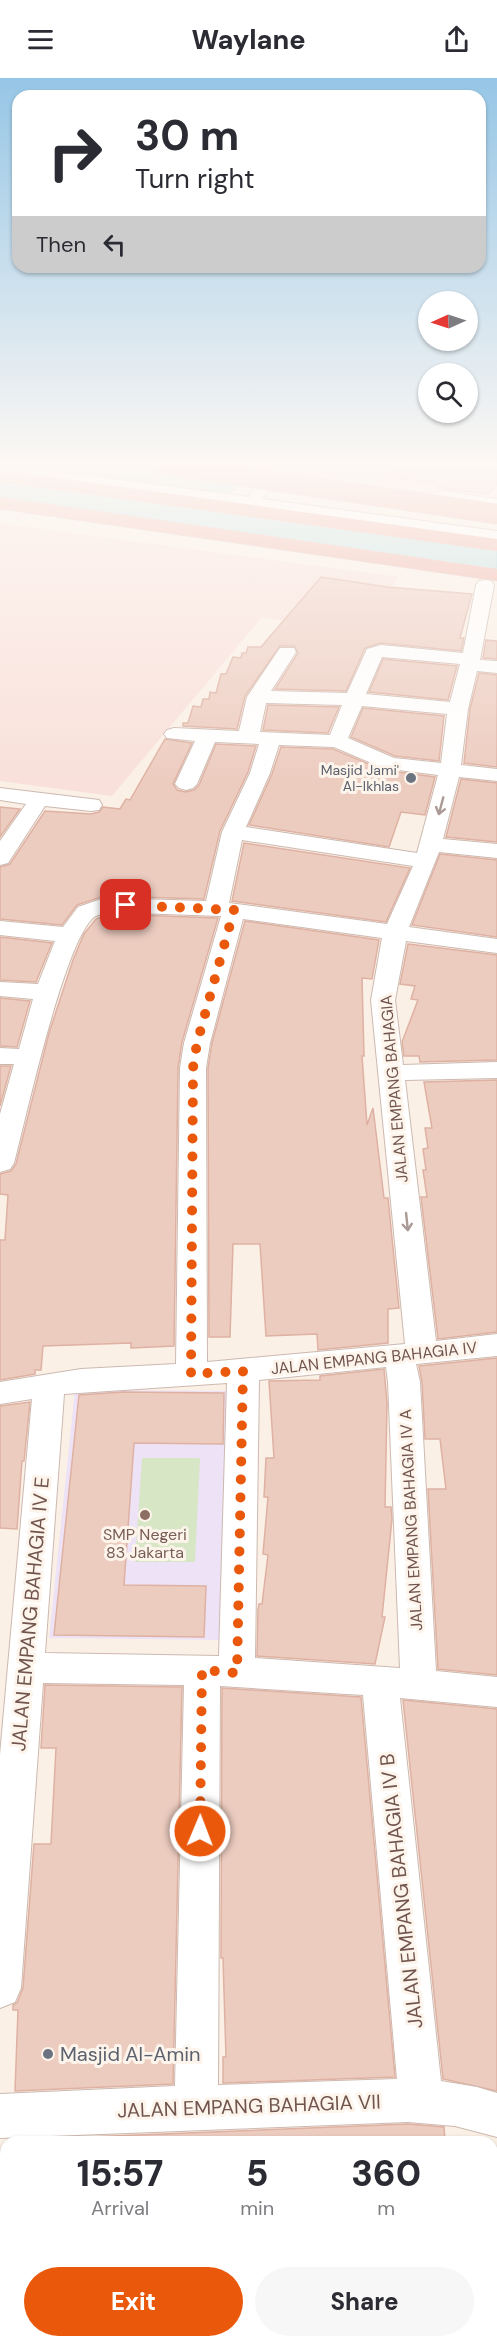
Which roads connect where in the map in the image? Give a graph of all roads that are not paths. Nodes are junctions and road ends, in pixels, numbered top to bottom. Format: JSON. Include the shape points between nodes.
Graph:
{"nodes":[{"id":1,"x":404,"y":570,"type":"edge"},
{"id":2,"x":417,"y":570,"type":"edge"},
{"id":3,"x":493,"y":582,"type":"edge"},
{"id":4,"x":489,"y":614,"type":"edge"},
{"id":5,"x":287,"y":652,"type":"dead end"},
{"id":6,"x":470,"y":662,"type":"junction"},
{"id":7,"x":497,"y":667,"type":"edge"},
{"id":8,"x":257,"y":697,"type":"junction"},
{"id":9,"x":354,"y":699,"type":"junction"},
{"id":10,"x":458,"y":709,"type":"junction"},
{"id":11,"x":174,"y":734,"type":"dead end"},
{"id":12,"x":207,"y":736,"type":"junction"},
{"id":13,"x":248,"y":738,"type":"junction"},
{"id":14,"x":271,"y":739,"type":"junction"},
{"id":15,"x":337,"y":741,"type":"junction"},
{"id":16,"x":450,"y":771,"type":"junction"},
{"id":17,"x":497,"y":775,"type":"edge"},
{"id":18,"x":186,"y":784,"type":"dead end"},
{"id":19,"x":0,"y":794,"type":"edge"},
{"id":20,"x":40,"y":798,"type":"junction"},
{"id":21,"x":91,"y":805,"type":"dead end"},
{"id":22,"x":233,"y":832,"type":"junction"},
{"id":23,"x":497,"y":851,"type":"edge"},
{"id":24,"x":428,"y":853,"type":"junction"},
{"id":25,"x":0,"y":858,"type":"edge"},
{"id":26,"x":225,"y":909,"type":"junction"},
{"id":27,"x":0,"y":928,"type":"edge"},
{"id":28,"x":395,"y":933,"type":"junction"},
{"id":29,"x":69,"y":935,"type":"junction"},
{"id":30,"x":497,"y":946,"type":"edge"},
{"id":31,"x":0,"y":989,"type":"edge"},
{"id":32,"x":47,"y":992,"type":"junction"},
{"id":33,"x":0,"y":1056,"type":"edge"},
{"id":34,"x":29,"y":1057,"type":"junction"},
{"id":35,"x":497,"y":1070,"type":"edge"},
{"id":36,"x":391,"y":1073,"type":"junction"},
{"id":37,"x":4,"y":1136,"type":"edge"},
{"id":38,"x":0,"y":1163,"type":"edge"},
{"id":39,"x":497,"y":1345,"type":"edge"},
{"id":40,"x":410,"y":1355,"type":"junction"},
{"id":41,"x":191,"y":1374,"type":"junction"},
{"id":42,"x":242,"y":1382,"type":"junction"},
{"id":43,"x":49,"y":1384,"type":"junction"},
{"id":44,"x":0,"y":1393,"type":"edge"},
{"id":45,"x":26,"y":1668,"type":"junction"},
{"id":46,"x":219,"y":1671,"type":"junction"},
{"id":47,"x":380,"y":1681,"type":"junction"},
{"id":48,"x":419,"y":1684,"type":"junction"},
{"id":49,"x":497,"y":1692,"type":"edge"},
{"id":50,"x":0,"y":1988,"type":"edge"},
{"id":51,"x":422,"y":2101,"type":"junction"},
{"id":52,"x":196,"y":2107,"type":"junction"},
{"id":53,"x":497,"y":2115,"type":"edge"},
{"id":54,"x":0,"y":2116,"type":"edge"}],
"edges":[{"from":1,"to":3,"type":"highway"},
{"from":2,"to":3,"type":"highway"},
{"from":3,"to":4,"type":"street","name":"JALAN EMPANG BAHAGIA"},
{"from":4,"to":6,"type":"street","name":"JALAN EMPANG BAHAGIA"},
{"from":5,"to":8,"type":"street"},
{"from":6,"to":7,"type":"street"},
{"from":6,"to":9,"type":"street","via":[[376,652]]},
{"from":6,"to":10,"type":"street","name":"JALAN EMPANG BAHAGIA"},
{"from":8,"to":9,"type":"street"},
{"from":8,"to":13,"type":"street"},
{"from":9,"to":10,"type":"street"},
{"from":9,"to":15,"type":"street"},
{"from":10,"to":16,"type":"street","name":"JALAN EMPANG BAHAGIA"},
{"from":11,"to":12,"type":"street"},
{"from":12,"to":13,"type":"street"},
{"from":12,"to":18,"type":"street"},
{"from":13,"to":14,"type":"street"},
{"from":14,"to":15,"type":"street"},
{"from":14,"to":22,"type":"street"},
{"from":15,"to":16,"type":"street","via":[[390,764]]},
{"from":16,"to":17,"type":"street"},
{"from":16,"to":24,"type":"street","name":"JALAN EMPANG BAHAGIA","one_way":true},
{"from":19,"to":20,"type":"street"},
{"from":20,"to":21,"type":"street"},
{"from":20,"to":25,"type":"street"},
{"from":22,"to":24,"type":"street"},
{"from":22,"to":26,"type":"street"},
{"from":23,"to":24,"type":"street"},
{"from":24,"to":28,"type":"street","name":"JALAN EMPANG BAHAGIA"},
{"from":26,"to":28,"type":"street"},
{"from":26,"to":29,"type":"street","via":[[104,905],[86,912]]},
{"from":26,"to":41,"type":"street","via":[[193,1068]]},
{"from":27,"to":29,"type":"street"},
{"from":28,"to":30,"type":"street"},
{"from":28,"to":36,"type":"street","name":"JALAN EMPANG BAHAGIA","via":[[382,1000]]},
{"from":29,"to":32,"type":"street"},
{"from":31,"to":32,"type":"street"},
{"from":32,"to":34,"type":"street"},
{"from":33,"to":34,"type":"street"},
{"from":34,"to":37,"type":"street"},
{"from":35,"to":36,"type":"street"},
{"from":36,"to":40,"type":"street","name":"JALAN EMPANG BAHAGIA","one_way":true},
{"from":37,"to":38,"type":"street"},
{"from":39,"to":40,"type":"street","name":"JALAN EMPANG BAHAGIA IV"},
{"from":40,"to":42,"type":"street","name":"JALAN EMPANG BAHAGIA IV"},
{"from":40,"to":48,"type":"street","name":"JALAN EMPANG BAHAGIA IV A","via":[[404,1382]]},
{"from":41,"to":42,"type":"street","name":"JALAN EMPANG BAHAGIA IV"},
{"from":41,"to":43,"type":"street","name":"JALAN EMPANG BAHAGIA IV"},
{"from":42,"to":46,"type":"street"},
{"from":43,"to":44,"type":"street","name":"JALAN EMPANG BAHAGIA IV"},
{"from":43,"to":45,"type":"street","name":"JALAN EMPANG BAHAGIA IV E"},
{"from":45,"to":46,"type":"street"},
{"from":45,"to":50,"type":"street","name":"JALAN EMPANG BAHAGIA IV E"},
{"from":46,"to":47,"type":"street"},
{"from":46,"to":52,"type":"street"},
{"from":47,"to":48,"type":"street"},
{"from":47,"to":51,"type":"street","name":"JALAN EMPANG BAHAGIA IV B"},
{"from":48,"to":49,"type":"street"},
{"from":51,"to":52,"type":"street","name":"JALAN EMPANG BAHAGIA VII"},
{"from":51,"to":53,"type":"street","name":"JALAN EMPANG BAHAGIA VII"},
{"from":52,"to":54,"type":"street","name":"JALAN EMPANG BAHAGIA VII"}]}
